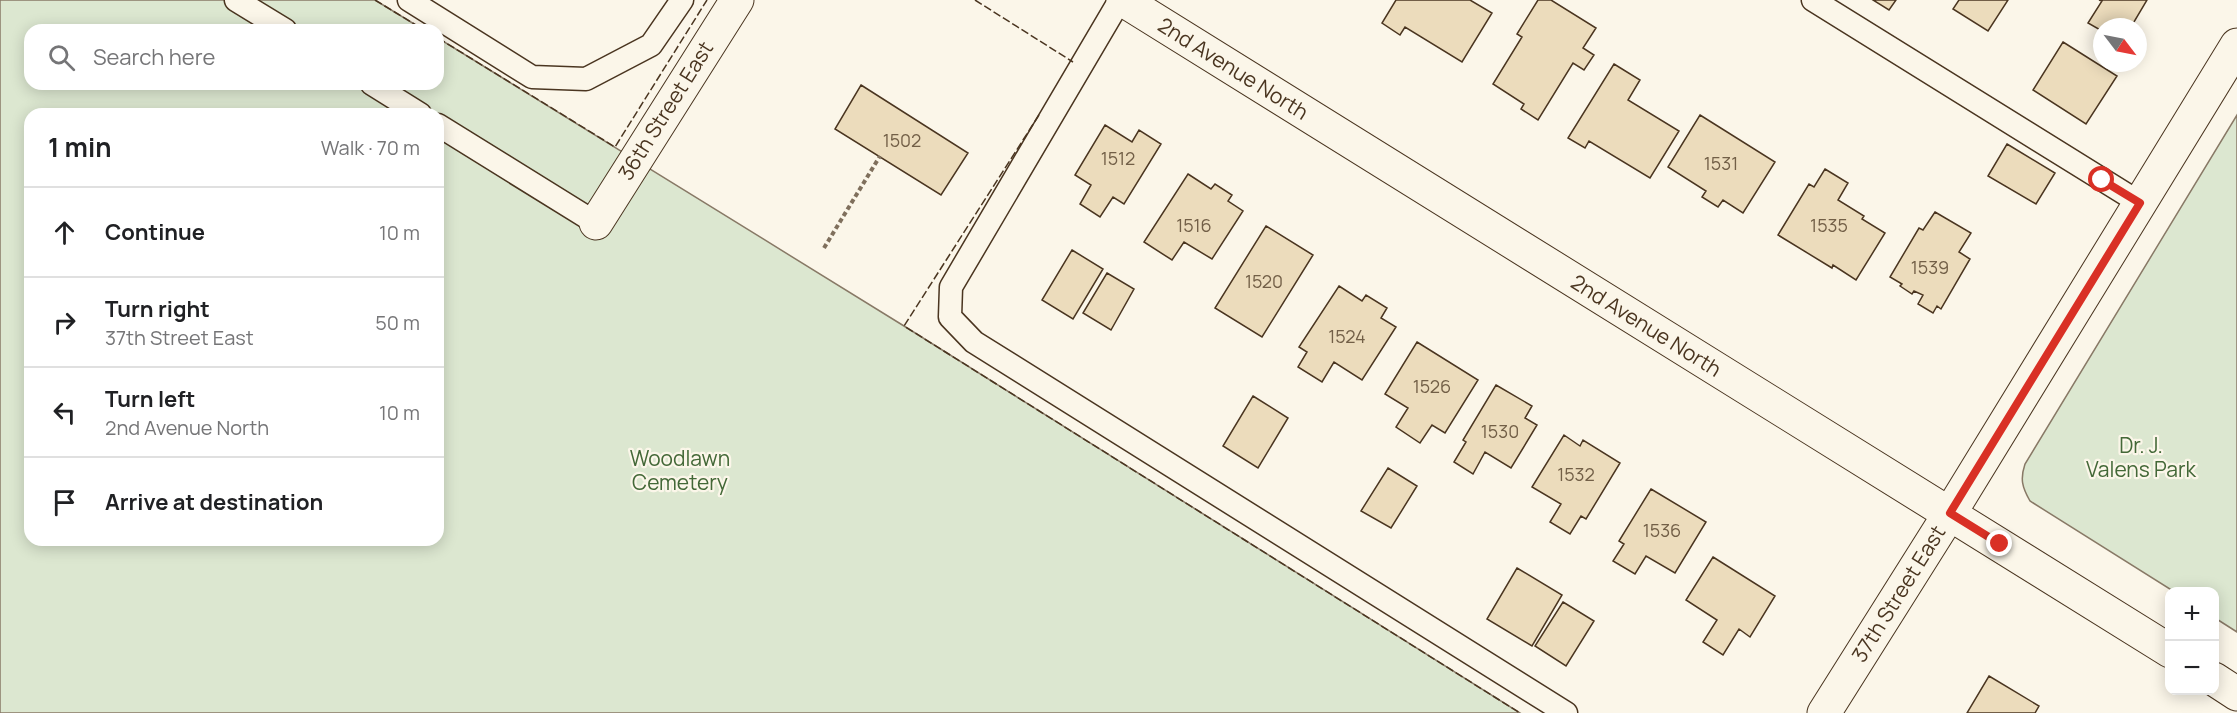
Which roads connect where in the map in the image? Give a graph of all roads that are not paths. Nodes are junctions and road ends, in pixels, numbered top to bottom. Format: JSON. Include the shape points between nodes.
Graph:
{"nodes":[{"id":1,"x":236,"y":0,"type":"edge"},
{"id":2,"x":409,"y":0,"type":"edge"},
{"id":3,"x":682,"y":0,"type":"edge"},
{"id":4,"x":737,"y":0,"type":"edge"},
{"id":5,"x":1122,"y":0,"type":"edge"},
{"id":6,"x":1813,"y":0,"type":"edge"},
{"id":7,"x":275,"y":24,"type":"edge"},
{"id":8,"x":2237,"y":45,"type":"edge"},
{"id":9,"x":382,"y":90,"type":"edge"},
{"id":10,"x":410,"y":108,"type":"edge"},
{"id":11,"x":444,"y":129,"type":"edge"},
{"id":12,"x":2140,"y":203,"type":"junction"},
{"id":13,"x":596,"y":223,"type":"joint"},
{"id":14,"x":1950,"y":513,"type":"junction"},
{"id":15,"x":2165,"y":648,"type":"edge"},
{"id":16,"x":2219,"y":682,"type":"edge"},
{"id":17,"x":2237,"y":694,"type":"edge"},
{"id":18,"x":1566,"y":713,"type":"edge"},
{"id":19,"x":1824,"y":713,"type":"edge"}],
"edges":[{"from":1,"to":7,"type":"lane"},
{"from":2,"to":3,"type":"lane","via":[[532,77],[586,79],[651,45]]},
{"from":4,"to":13,"type":"street","name":"36th Street East"},
{"from":5,"to":14,"type":"street","name":"2nd Avenue North"},
{"from":5,"to":18,"type":"lane","via":[[951,287],[950,317],[974,342]]},
{"from":6,"to":12,"type":"lane"},
{"from":8,"to":12,"type":"street","name":"37th Street East"},
{"from":9,"to":10,"type":"lane"},
{"from":11,"to":13,"type":"lane"},
{"from":12,"to":14,"type":"street","name":"37th Street East"},
{"from":14,"to":15,"type":"street","name":"2nd Avenue North"},
{"from":14,"to":19,"type":"street","name":"37th Street East"},
{"from":16,"to":17,"type":"street"}]}
